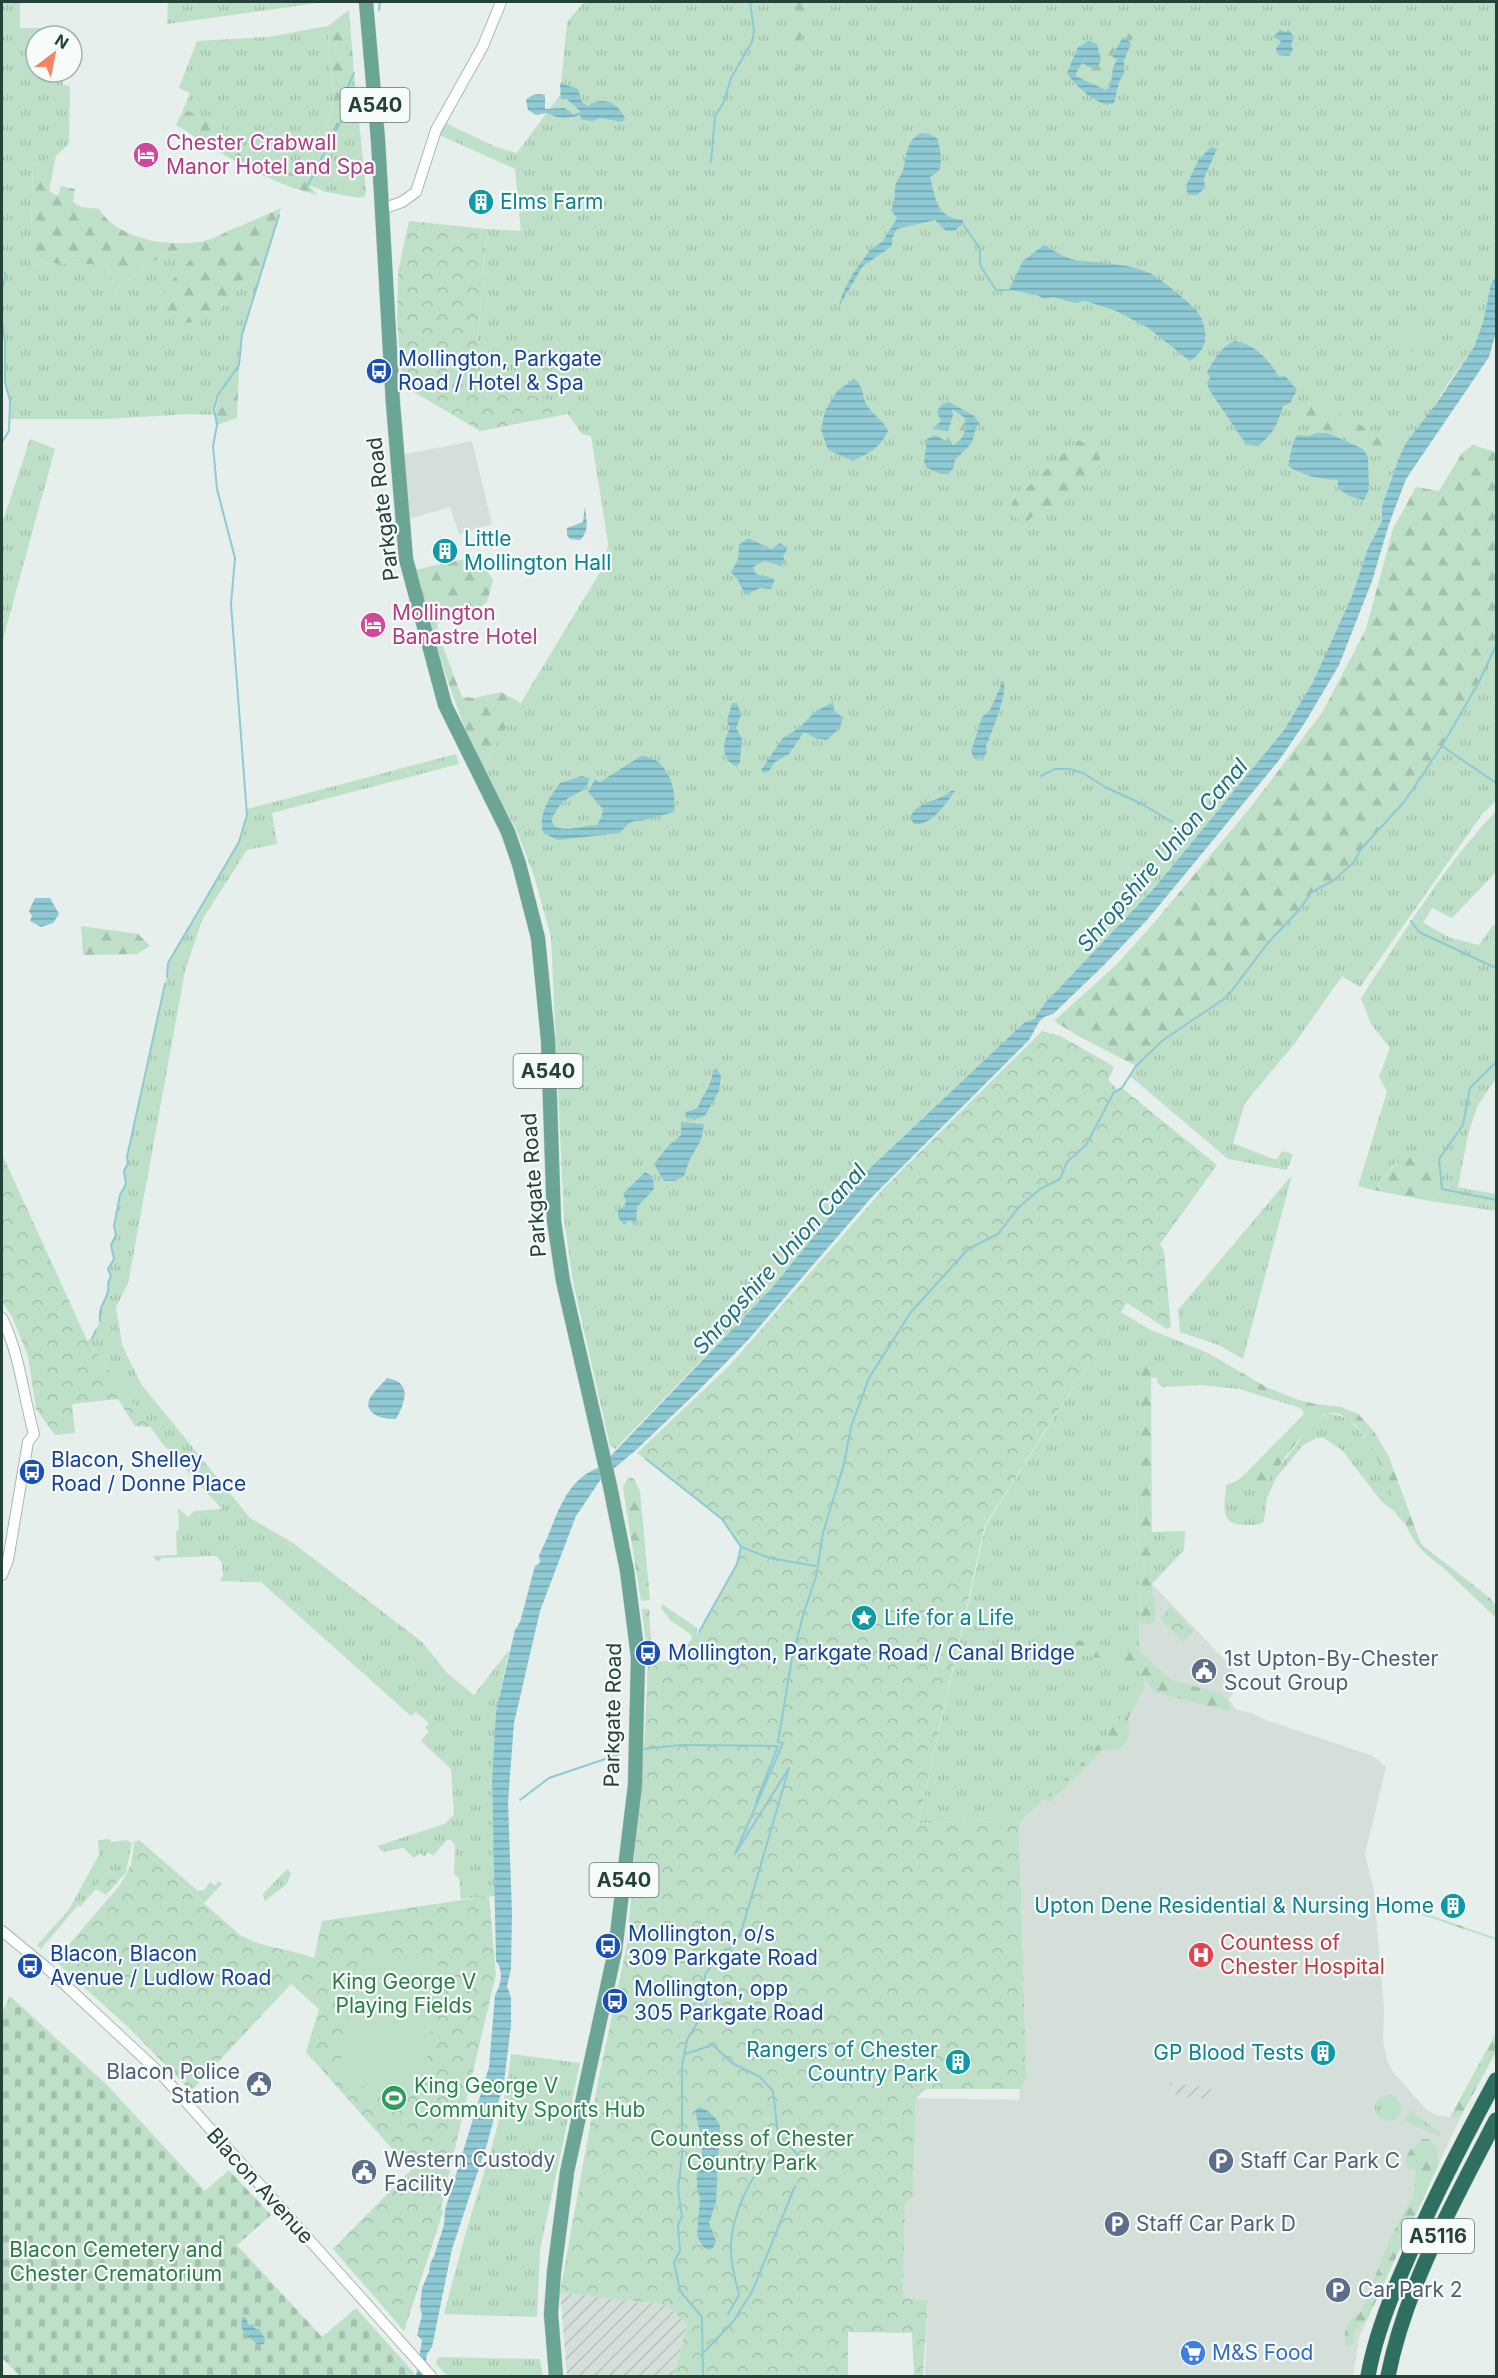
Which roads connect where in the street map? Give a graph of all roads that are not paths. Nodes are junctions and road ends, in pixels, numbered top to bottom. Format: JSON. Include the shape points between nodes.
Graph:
{"nodes":[{"id":1,"x":366,"y":2,"type":"edge"},
{"id":2,"x":501,"y":2,"type":"edge"},
{"id":3,"x":382,"y":209,"type":"junction"},
{"id":4,"x":2,"y":1318,"type":"edge"},
{"id":5,"x":2,"y":1575,"type":"edge"},
{"id":6,"x":2,"y":1931,"type":"edge"},
{"id":7,"x":1497,"y":2080,"type":"edge"},
{"id":8,"x":1497,"y":2120,"type":"edge"},
{"id":9,"x":1473,"y":2166,"type":"junction"},
{"id":10,"x":1423,"y":2222,"type":"junction"},
{"id":11,"x":431,"y":2376,"type":"edge"},
{"id":12,"x":556,"y":2376,"type":"edge"},
{"id":13,"x":1368,"y":2376,"type":"edge"},
{"id":14,"x":1388,"y":2376,"type":"edge"}],
"edges":[{"from":1,"to":3,"type":"main road","name":"Parkgate Road","number":"A540"},
{"from":2,"to":3,"type":"street","via":[[483,46],[436,130],[416,192]]},
{"from":3,"to":12,"type":"main road","name":"Parkgate Road","number":"A540","via":[[406,559],[445,705],[508,832],[538,938],[548,1040],[554,1221],[563,1281],[627,1571],[638,1657],[635,1785],[615,1951],[567,2172],[554,2272],[550,2314]]},
{"from":4,"to":5,"type":"street","via":[[16,1356],[34,1434],[28,1443]]},
{"from":6,"to":11,"type":"street","name":"Blacon Avenue","via":[[162,2075]]},
{"from":7,"to":10,"type":"highway","number":"A5116"},
{"from":8,"to":9,"type":"highway","number":"A5116"},
{"from":9,"to":10,"type":"highway","via":[[1469,2156],[1462,2157]]},
{"from":9,"to":14,"type":"highway","number":"A5116","via":[[1424,2266]]},
{"from":10,"to":13,"type":"highway","number":"A5116","via":[[1389,2302]]}]}
